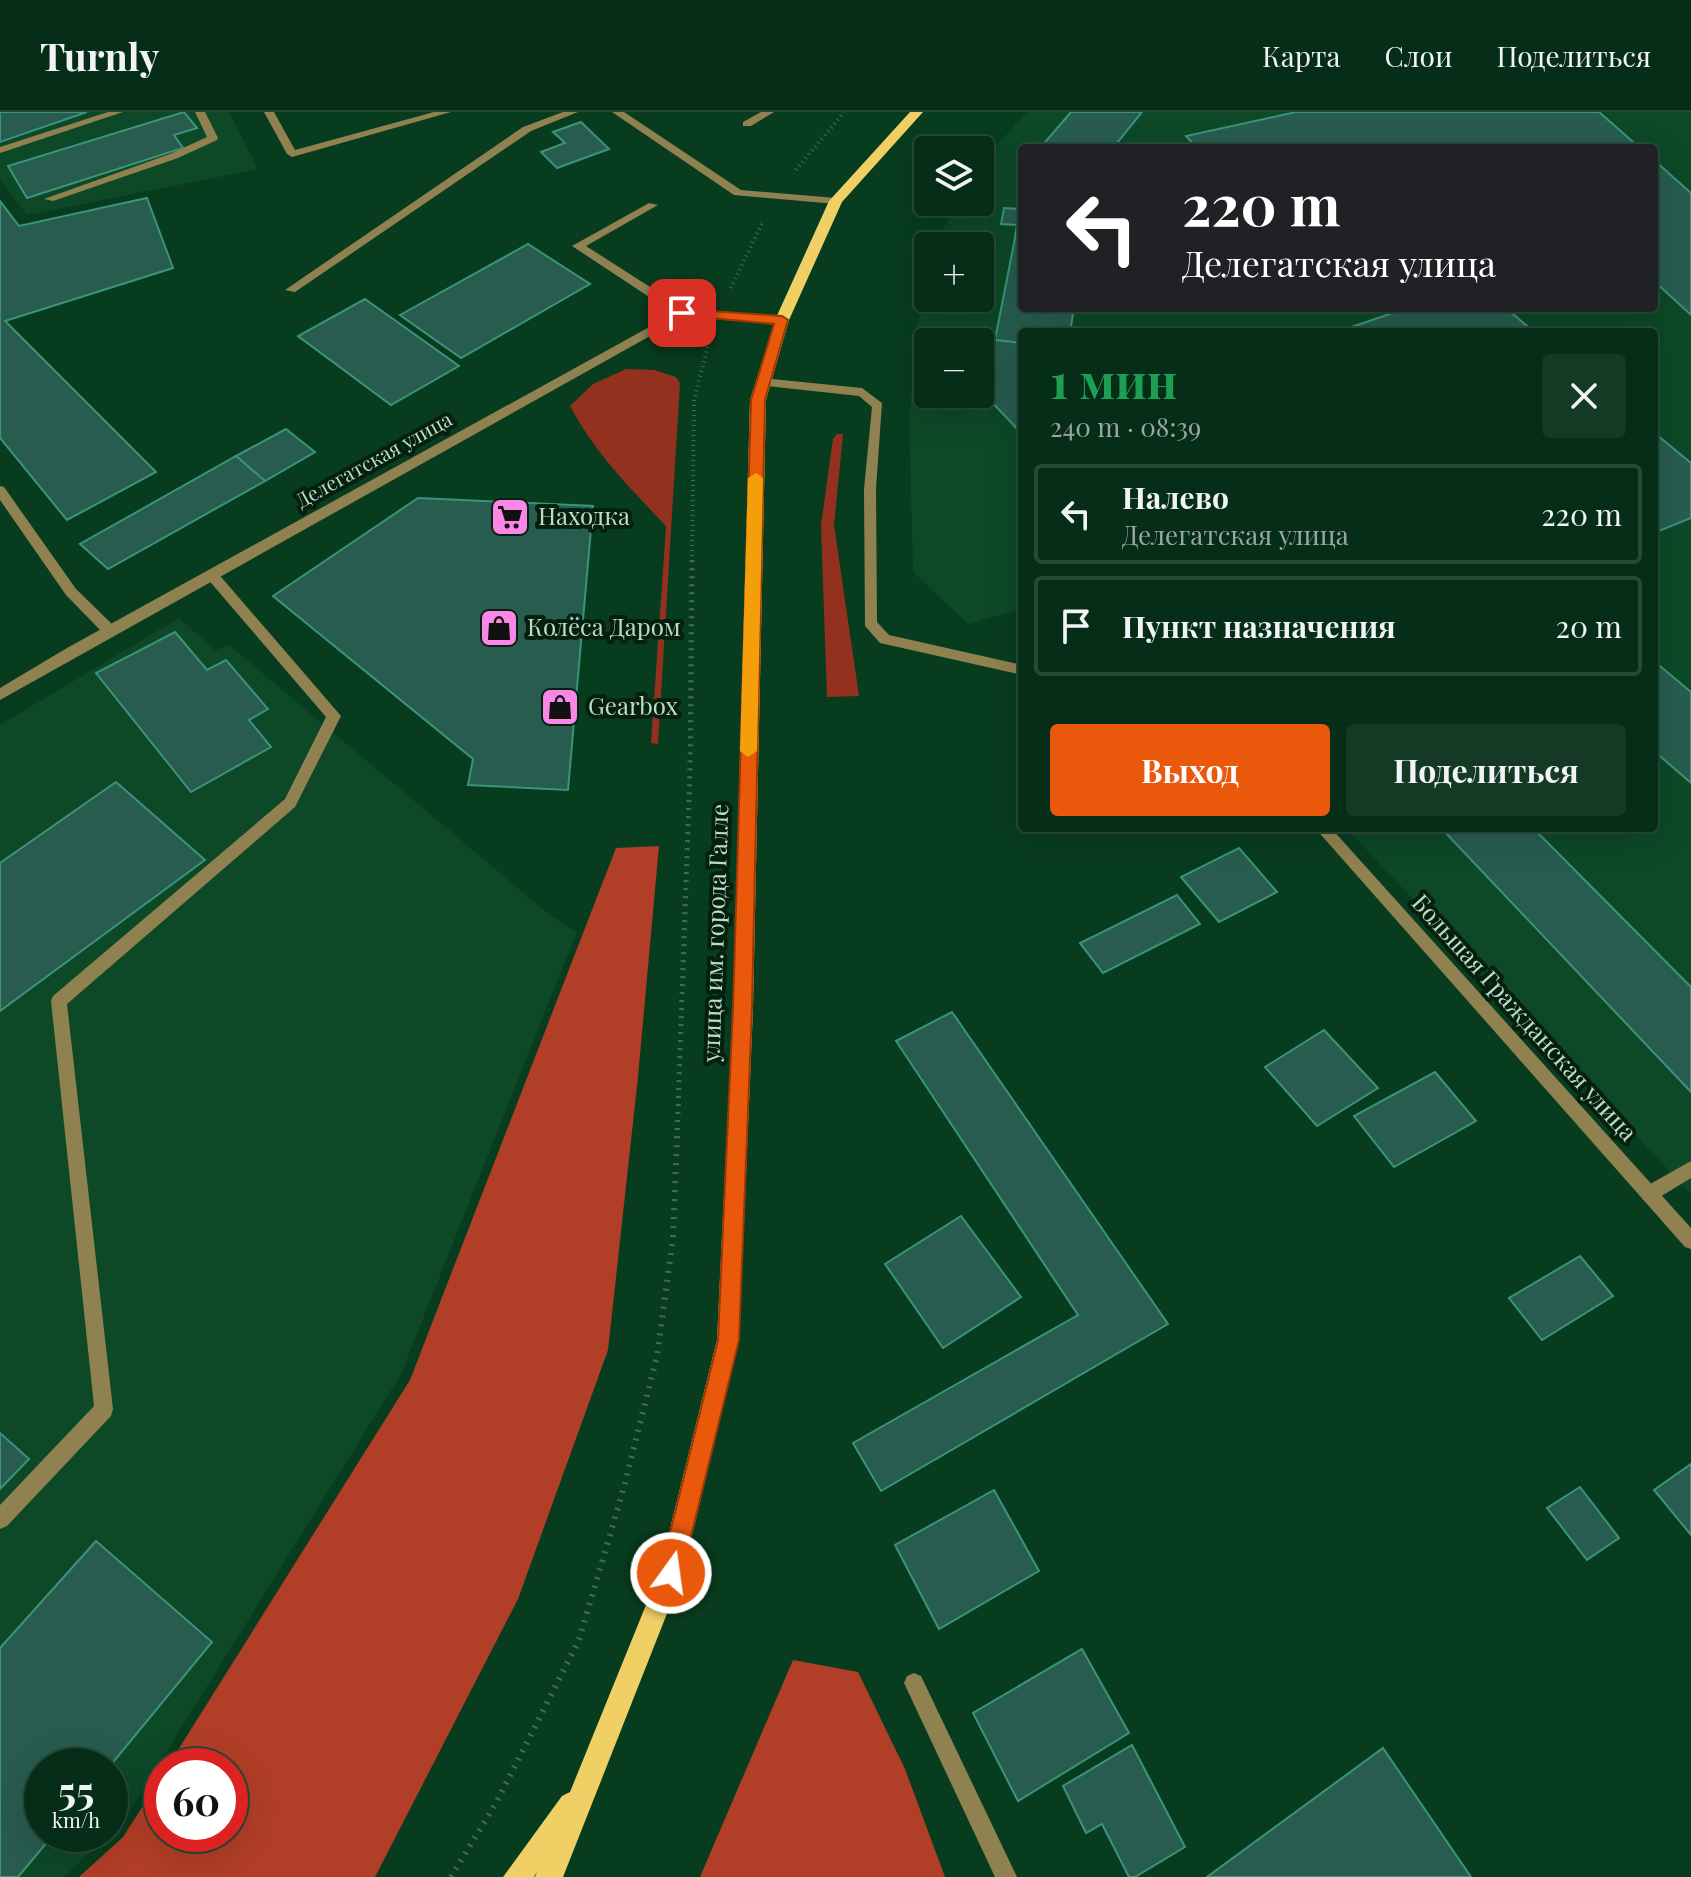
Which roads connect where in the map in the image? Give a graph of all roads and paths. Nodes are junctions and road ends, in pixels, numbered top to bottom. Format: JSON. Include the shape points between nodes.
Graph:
{"nodes":[{"id":1,"x":118,"y":112,"type":"edge"},
{"id":2,"x":200,"y":112,"type":"edge"},
{"id":3,"x":269,"y":112,"type":"edge"},
{"id":4,"x":446,"y":112,"type":"edge"},
{"id":5,"x":573,"y":112,"type":"edge"},
{"id":6,"x":617,"y":112,"type":"edge"},
{"id":7,"x":769,"y":112,"type":"edge"},
{"id":8,"x":844,"y":112,"type":"edge"},
{"id":9,"x":917,"y":112,"type":"edge"},
{"id":10,"x":747,"y":124,"type":"dead end"},
{"id":11,"x":0,"y":150,"type":"edge"},
{"id":12,"x":775,"y":196,"type":"junction"},
{"id":13,"x":49,"y":199,"type":"dead end"},
{"id":14,"x":836,"y":201,"type":"junction"},
{"id":15,"x":653,"y":205,"type":"dead end"},
{"id":16,"x":291,"y":290,"type":"dead end"},
{"id":17,"x":682,"y":313,"type":"junction"},
{"id":18,"x":718,"y":315,"type":"junction"},
{"id":19,"x":782,"y":320,"type":"junction"},
{"id":20,"x":762,"y":382,"type":"junction"},
{"id":21,"x":0,"y":490,"type":"edge"},
{"id":22,"x":211,"y":574,"type":"junction"},
{"id":23,"x":110,"y":631,"type":"junction"},
{"id":24,"x":1018,"y":669,"type":"edge"},
{"id":25,"x":0,"y":695,"type":"edge"},
{"id":26,"x":1326,"y":832,"type":"edge"},
{"id":27,"x":1691,"y":1169,"type":"edge"},
{"id":28,"x":1649,"y":1194,"type":"junction"},
{"id":29,"x":1691,"y":1241,"type":"edge"},
{"id":30,"x":0,"y":1519,"type":"edge"},
{"id":31,"x":914,"y":1683,"type":"dead end"},
{"id":32,"x":590,"y":1779,"type":"junction"},
{"id":33,"x":451,"y":1877,"type":"edge"},
{"id":34,"x":517,"y":1877,"type":"edge"},
{"id":35,"x":549,"y":1877,"type":"edge"},
{"id":36,"x":1006,"y":1877,"type":"edge"}],
"edges":[{"from":1,"to":11,"type":"street"},
{"from":2,"to":13,"type":"street","via":[[213,138]]},
{"from":3,"to":4,"type":"street","via":[[292,154]]},
{"from":5,"to":16,"type":"street","via":[[527,129]]},
{"from":6,"to":12,"type":"street","via":[[738,193]]},
{"from":7,"to":10,"type":"street"},
{"from":8,"to":12,"type":"path"},
{"from":9,"to":14,"type":"main road","name":"улица им. города Галле"},
{"from":12,"to":14,"type":"street"},
{"from":12,"to":18,"type":"path"},
{"from":14,"to":19,"type":"main road","name":"улица им. города Галле"},
{"from":15,"to":17,"type":"street","via":[[578,246]]},
{"from":17,"to":18,"type":"street"},
{"from":17,"to":22,"type":"street","name":"Делегатская улица"},
{"from":18,"to":19,"type":"street"},
{"from":18,"to":33,"type":"path","via":[[694,400],[690,772],[673,1238],[657,1356],[579,1640],[496,1803]]},
{"from":19,"to":20,"type":"main road","name":"улица им. города Галле"},
{"from":20,"to":24,"type":"street","via":[[862,392],[878,406],[870,519],[870,623],[877,631],[885,639]]},
{"from":20,"to":32,"type":"main road","name":"улица им. города Галле","via":[[728,1340],[671,1573]]},
{"from":21,"to":23,"type":"street","via":[[71,592]]},
{"from":22,"to":23,"type":"street","name":"Делегатская улица"},
{"from":22,"to":30,"type":"street","via":[[334,716],[290,803],[59,1001],[104,1409]]},
{"from":23,"to":25,"type":"street","name":"Делегатская улица"},
{"from":26,"to":28,"type":"street","name":"Большая Гражданская улица"},
{"from":27,"to":28,"type":"street"},
{"from":28,"to":29,"type":"street","name":"Большая Гражданская улица"},
{"from":31,"to":36,"type":"street"},
{"from":32,"to":34,"type":"main road","name":"улица им. города Галле"},
{"from":32,"to":35,"type":"main road","name":"улица им. города Галле"}]}
